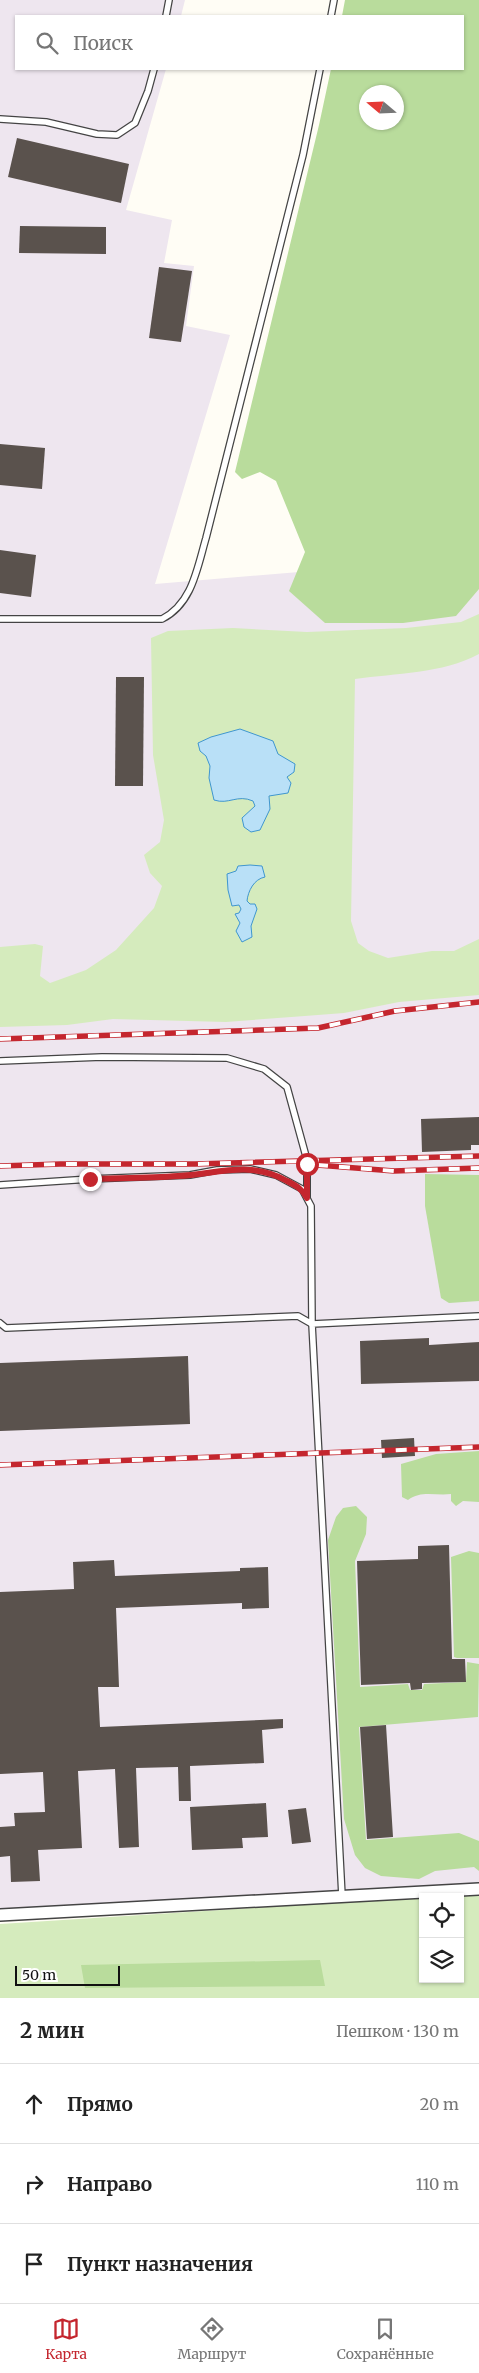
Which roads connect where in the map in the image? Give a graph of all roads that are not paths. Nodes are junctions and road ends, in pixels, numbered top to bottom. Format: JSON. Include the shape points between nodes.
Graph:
{"nodes":[{"id":1,"x":169,"y":0,"type":"edge"},
{"id":2,"x":334,"y":0,"type":"edge"},
{"id":3,"x":166,"y":15,"type":"edge"},
{"id":4,"x":331,"y":15,"type":"edge"},
{"id":5,"x":154,"y":70,"type":"edge"},
{"id":6,"x":320,"y":70,"type":"edge"},
{"id":7,"x":0,"y":119,"type":"edge"},
{"id":8,"x":0,"y":619,"type":"edge"},
{"id":9,"x":0,"y":1061,"type":"edge"},
{"id":10,"x":0,"y":1186,"type":"edge"},
{"id":11,"x":307,"y":1198,"type":"junction"},
{"id":12,"x":479,"y":1316,"type":"edge"},
{"id":13,"x":0,"y":1324,"type":"edge"},
{"id":14,"x":312,"y":1324,"type":"junction"},
{"id":15,"x":479,"y":1889,"type":"edge"},
{"id":16,"x":342,"y":1896,"type":"junction"},
{"id":17,"x":0,"y":1915,"type":"edge"}],
"edges":[{"from":1,"to":3,"type":"lane"},
{"from":2,"to":4,"type":"lane"},
{"from":5,"to":7,"type":"lane","via":[[135,122],[117,135],[97,134],[46,122]]},
{"from":6,"to":8,"type":"lane","via":[[303,155],[190,591],[173,614],[162,619]]},
{"from":9,"to":11,"type":"lane","via":[[102,1057],[227,1058],[264,1070],[287,1087],[307,1160]]},
{"from":10,"to":11,"type":"lane","via":[[250,1169],[276,1175],[302,1189]]},
{"from":11,"to":14,"type":"lane","via":[[311,1206]]},
{"from":12,"to":14,"type":"lane"},
{"from":13,"to":14,"type":"lane","via":[[6,1328],[298,1316]]},
{"from":14,"to":16,"type":"lane"},
{"from":15,"to":16,"type":"street"},
{"from":16,"to":17,"type":"street"}]}
